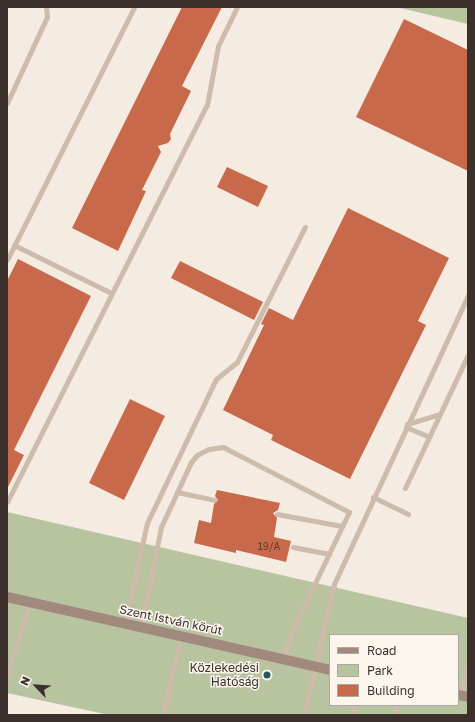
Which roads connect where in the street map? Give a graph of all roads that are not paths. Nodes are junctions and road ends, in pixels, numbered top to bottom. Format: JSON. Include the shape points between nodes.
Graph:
{"nodes":[{"id":1,"x":46,"y":7,"type":"edge"},
{"id":2,"x":134,"y":7,"type":"edge"},
{"id":3,"x":237,"y":7,"type":"edge"},
{"id":4,"x":7,"y":103,"type":"edge"},
{"id":5,"x":305,"y":227,"type":"dead end"},
{"id":6,"x":14,"y":245,"type":"junction"},
{"id":7,"x":7,"y":260,"type":"edge"},
{"id":8,"x":111,"y":293,"type":"junction"},
{"id":9,"x":468,"y":295,"type":"edge"},
{"id":10,"x":468,"y":355,"type":"edge"},
{"id":11,"x":440,"y":414,"type":"junction"},
{"id":12,"x":406,"y":425,"type":"junction"},
{"id":13,"x":429,"y":437,"type":"junction"},
{"id":14,"x":405,"y":488,"type":"dead end"},
{"id":15,"x":178,"y":492,"type":"junction"},
{"id":16,"x":373,"y":497,"type":"junction"},
{"id":17,"x":214,"y":500,"type":"dead end"},
{"id":18,"x":7,"y":502,"type":"edge"},
{"id":19,"x":277,"y":514,"type":"dead end"},
{"id":20,"x":408,"y":514,"type":"dead end"},
{"id":21,"x":342,"y":526,"type":"junction"},
{"id":22,"x":293,"y":547,"type":"dead end"},
{"id":23,"x":329,"y":554,"type":"junction"},
{"id":24,"x":7,"y":597,"type":"edge"},
{"id":25,"x":30,"y":602,"type":"junction"},
{"id":26,"x":125,"y":623,"type":"junction"},
{"id":27,"x":141,"y":627,"type":"junction"},
{"id":28,"x":181,"y":635,"type":"junction"},
{"id":29,"x":283,"y":658,"type":"junction"},
{"id":30,"x":468,"y":662,"type":"edge"},
{"id":31,"x":314,"y":667,"type":"junction"},
{"id":32,"x":329,"y":670,"type":"edge"},
{"id":33,"x":7,"y":675,"type":"edge"},
{"id":34,"x":462,"y":696,"type":"edge"},
{"id":35,"x":163,"y":715,"type":"edge"},
{"id":36,"x":304,"y":715,"type":"edge"}],
"edges":[{"from":1,"to":4,"type":"lane","via":[[47,17]]},
{"from":2,"to":6,"type":"lane"},
{"from":3,"to":8,"type":"lane","via":[[218,46],[207,105]]},
{"from":5,"to":26,"type":"lane","via":[[237,362],[216,379],[147,524]]},
{"from":6,"to":7,"type":"lane"},
{"from":6,"to":8,"type":"lane"},
{"from":8,"to":18,"type":"lane"},
{"from":9,"to":12,"type":"lane"},
{"from":10,"to":11,"type":"lane"},
{"from":11,"to":12,"type":"lane"},
{"from":11,"to":13,"type":"lane"},
{"from":12,"to":13,"type":"lane"},
{"from":12,"to":16,"type":"lane"},
{"from":13,"to":14,"type":"lane"},
{"from":15,"to":17,"type":"lane"},
{"from":15,"to":21,"type":"lane","via":[[197,455],[209,449],[223,447],[349,512]]},
{"from":15,"to":27,"type":"lane","via":[[161,526]]},
{"from":16,"to":20,"type":"lane"},
{"from":16,"to":31,"type":"lane","via":[[334,584]]},
{"from":19,"to":21,"type":"lane"},
{"from":21,"to":23,"type":"lane"},
{"from":22,"to":23,"type":"lane"},
{"from":23,"to":29,"type":"lane","via":[[292,631]]},
{"from":24,"to":25,"type":"street","name":"Szent István körút"},
{"from":25,"to":26,"type":"street","name":"Szent István körút"},
{"from":25,"to":33,"type":"lane"},
{"from":26,"to":27,"type":"street","name":"Szent István körút"},
{"from":27,"to":28,"type":"street","name":"Szent István körút"},
{"from":28,"to":29,"type":"street","name":"Szent István körút"},
{"from":28,"to":35,"type":"lane"},
{"from":29,"to":31,"type":"street","name":"Szent István körút"},
{"from":30,"to":34,"type":"lane"},
{"from":31,"to":32,"type":"street","name":"Szent István körút"},
{"from":31,"to":36,"type":"lane"}]}
